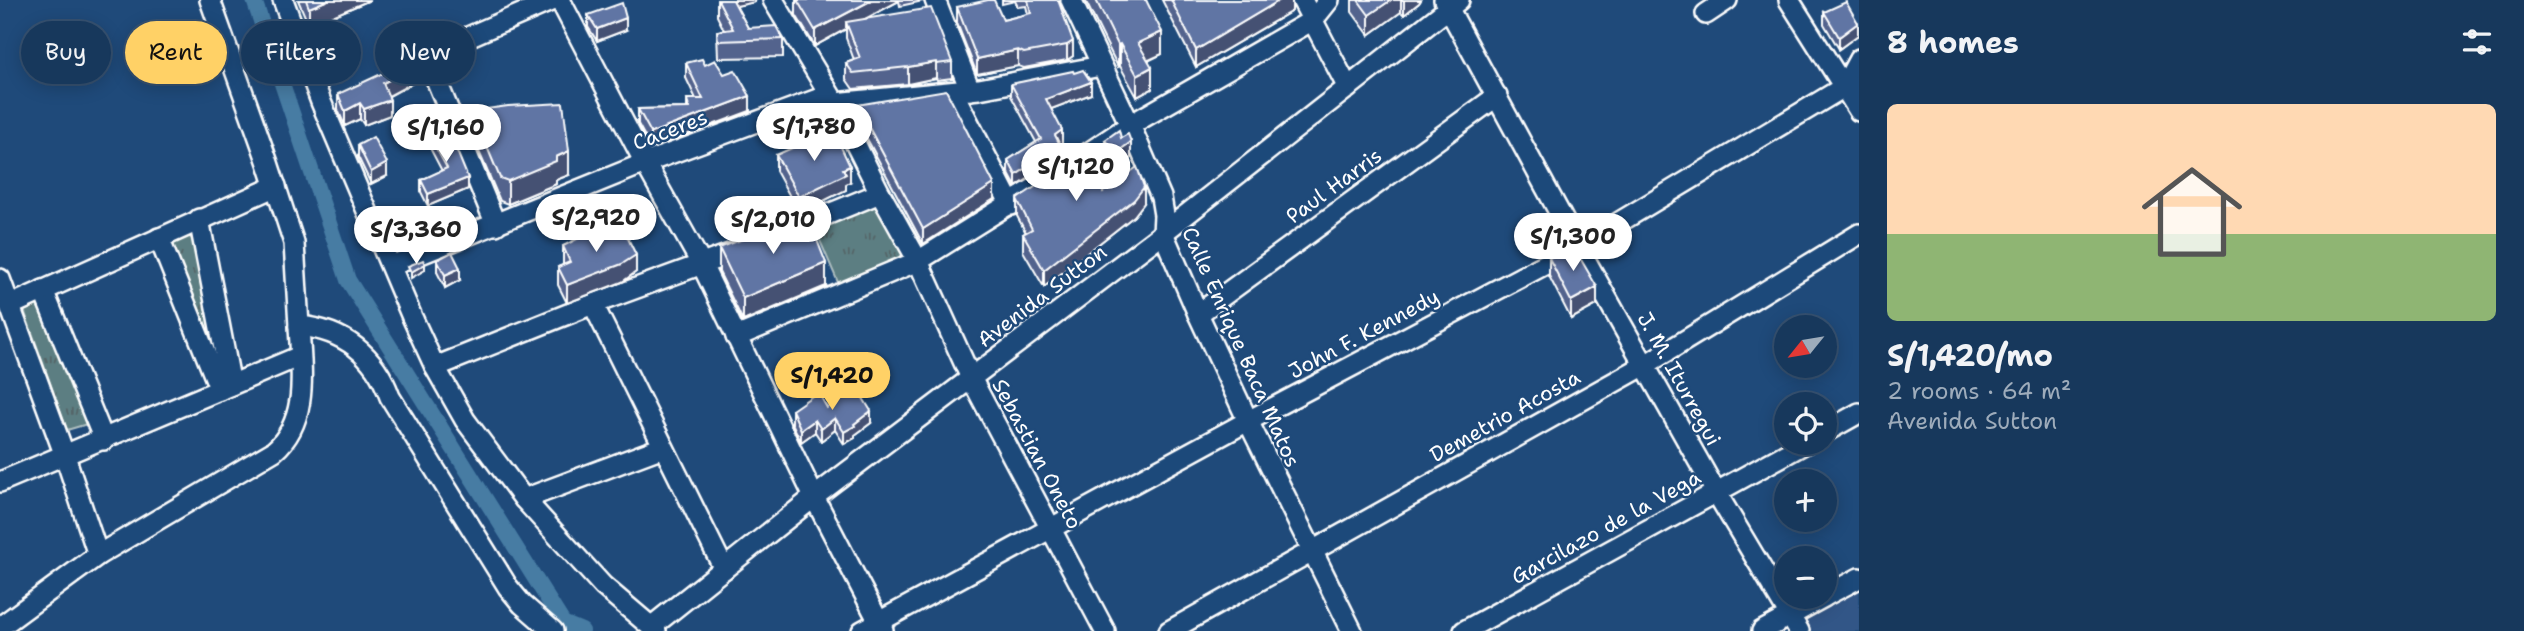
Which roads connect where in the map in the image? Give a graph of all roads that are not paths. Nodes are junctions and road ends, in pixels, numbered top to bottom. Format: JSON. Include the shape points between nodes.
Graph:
{"nodes":[{"id":1,"x":210,"y":0,"type":"edge"},
{"id":2,"x":283,"y":0,"type":"edge"},
{"id":3,"x":553,"y":0,"type":"edge"},
{"id":4,"x":560,"y":0,"type":"edge"},
{"id":5,"x":774,"y":0,"type":"edge"},
{"id":6,"x":935,"y":0,"type":"edge"},
{"id":7,"x":1071,"y":0,"type":"edge"},
{"id":8,"x":1302,"y":0,"type":"edge"},
{"id":9,"x":1329,"y":0,"type":"edge"},
{"id":10,"x":1727,"y":0,"type":"edge"},
{"id":11,"x":1789,"y":0,"type":"edge"},
{"id":12,"x":1450,"y":3,"type":"edge"},
{"id":13,"x":1706,"y":13,"type":"dead end"},
{"id":14,"x":1312,"y":20,"type":"junction"},
{"id":15,"x":475,"y":34,"type":"edge"},
{"id":16,"x":1859,"y":59,"type":"edge"},
{"id":17,"x":1101,"y":66,"type":"junction"},
{"id":18,"x":438,"y":84,"type":"edge"},
{"id":19,"x":1852,"y":87,"type":"edge"},
{"id":20,"x":1348,"y":88,"type":"junction"},
{"id":21,"x":961,"y":91,"type":"junction"},
{"id":22,"x":1497,"y":96,"type":"junction"},
{"id":23,"x":835,"y":103,"type":"junction"},
{"id":24,"x":1859,"y":111,"type":"edge"},
{"id":25,"x":1130,"y":125,"type":"junction"},
{"id":26,"x":645,"y":163,"type":"junction"},
{"id":27,"x":276,"y":186,"type":"junction"},
{"id":28,"x":880,"y":193,"type":"junction"},
{"id":29,"x":1011,"y":205,"type":"junction"},
{"id":30,"x":199,"y":219,"type":"junction"},
{"id":31,"x":496,"y":225,"type":"junction"},
{"id":32,"x":1163,"y":233,"type":"junction"},
{"id":33,"x":1859,"y":234,"type":"edge"},
{"id":34,"x":159,"y":238,"type":"junction"},
{"id":35,"x":1578,"y":247,"type":"junction"},
{"id":36,"x":918,"y":261,"type":"junction"},
{"id":37,"x":702,"y":265,"type":"junction"},
{"id":38,"x":391,"y":267,"type":"junction"},
{"id":39,"x":0,"y":279,"type":"edge"},
{"id":40,"x":43,"y":290,"type":"junction"},
{"id":41,"x":593,"y":304,"type":"junction"},
{"id":42,"x":11,"y":305,"type":"junction"},
{"id":43,"x":1198,"y":314,"type":"junction"},
{"id":44,"x":299,"y":326,"type":"junction"},
{"id":45,"x":736,"y":337,"type":"junction"},
{"id":46,"x":300,"y":356,"type":"junction"},
{"id":47,"x":1645,"y":365,"type":"junction"},
{"id":48,"x":435,"y":367,"type":"junction"},
{"id":49,"x":971,"y":378,"type":"junction"},
{"id":50,"x":226,"y":388,"type":"junction"},
{"id":51,"x":1859,"y":413,"type":"edge"},
{"id":52,"x":1248,"y":421,"type":"junction"},
{"id":53,"x":1837,"y":425,"type":"edge"},
{"id":54,"x":104,"y":440,"type":"junction"},
{"id":55,"x":663,"y":447,"type":"junction"},
{"id":56,"x":1784,"y":455,"type":"edge"},
{"id":57,"x":65,"y":456,"type":"junction"},
{"id":58,"x":0,"y":482,"type":"edge"},
{"id":59,"x":1716,"y":492,"type":"junction"},
{"id":60,"x":814,"y":497,"type":"junction"},
{"id":61,"x":524,"y":499,"type":"junction"},
{"id":62,"x":1050,"y":527,"type":"junction"},
{"id":63,"x":1310,"y":550,"type":"junction"},
{"id":64,"x":98,"y":555,"type":"junction"},
{"id":65,"x":724,"y":569,"type":"junction"},
{"id":66,"x":1859,"y":578,"type":"edge"},
{"id":67,"x":1837,"y":590,"type":"edge"},
{"id":68,"x":1811,"y":609,"type":"edge"},
{"id":69,"x":1795,"y":623,"type":"edge"},
{"id":70,"x":0,"y":627,"type":"edge"},
{"id":71,"x":874,"y":628,"type":"edge"},
{"id":72,"x":653,"y":629,"type":"edge"},
{"id":73,"x":553,"y":631,"type":"edge"},
{"id":74,"x":1105,"y":631,"type":"edge"},
{"id":75,"x":1169,"y":631,"type":"edge"},
{"id":76,"x":1352,"y":631,"type":"edge"},
{"id":77,"x":1464,"y":631,"type":"edge"},
{"id":78,"x":1762,"y":631,"type":"edge"}],
"edges":[{"from":1,"to":27,"type":"street"},
{"from":2,"to":38,"type":"street"},
{"from":3,"to":15,"type":"street"},
{"from":4,"to":26,"type":"street"},
{"from":5,"to":23,"type":"street","name":"Sebastian Oneto"},
{"from":6,"to":21,"type":"street"},
{"from":7,"to":17,"type":"street","name":"Calle Enrique Baca Matos"},
{"from":8,"to":14,"type":"street"},
{"from":9,"to":14,"type":"street"},
{"from":10,"to":13,"type":"street"},
{"from":11,"to":19,"type":"street"},
{"from":12,"to":20,"type":"street","name":"Avenida Sutton"},
{"from":12,"to":22,"type":"street","name":"J. M. Iturregui"},
{"from":14,"to":20,"type":"street"},
{"from":14,"to":25,"type":"street"},
{"from":16,"to":19,"type":"street"},
{"from":17,"to":21,"type":"street","name":"Caceres"},
{"from":17,"to":25,"type":"street","name":"Calle Enrique Baca Matos"},
{"from":18,"to":31,"type":"street"},
{"from":19,"to":24,"type":"street"},
{"from":19,"to":35,"type":"street","name":"John F. Kennedy"},
{"from":20,"to":32,"type":"street","name":"Avenida Sutton"},
{"from":21,"to":23,"type":"street","name":"Caceres"},
{"from":21,"to":29,"type":"street"},
{"from":22,"to":35,"type":"street","name":"J. M. Iturregui"},
{"from":22,"to":43,"type":"street","name":"Paul Harris"},
{"from":23,"to":26,"type":"street","name":"Caceres","via":[[818,99]]},
{"from":23,"to":28,"type":"street","name":"Sebastian Oneto"},
{"from":25,"to":29,"type":"street"},
{"from":25,"to":32,"type":"street","name":"Calle Enrique Baca Matos","via":[[1161,197]]},
{"from":26,"to":31,"type":"street","name":"Caceres"},
{"from":26,"to":37,"type":"street"},
{"from":27,"to":30,"type":"street"},
{"from":27,"to":44,"type":"street","via":[[294,243]]},
{"from":28,"to":36,"type":"street","name":"Sebastian Oneto"},
{"from":28,"to":37,"type":"street"},
{"from":29,"to":36,"type":"street"},
{"from":30,"to":34,"type":"street"},
{"from":30,"to":50,"type":"street"},
{"from":31,"to":38,"type":"street","name":"Caceres"},
{"from":32,"to":43,"type":"street","name":"Calle Enrique Baca Matos"},
{"from":32,"to":49,"type":"street","name":"Avenida Sutton"},
{"from":33,"to":47,"type":"street","name":"Demetrio Acosta"},
{"from":34,"to":40,"type":"street"},
{"from":34,"to":50,"type":"street"},
{"from":35,"to":47,"type":"street","name":"J. M. Iturregui"},
{"from":35,"to":52,"type":"street","name":"John F. Kennedy"},
{"from":36,"to":45,"type":"street"},
{"from":36,"to":49,"type":"street","name":"Sebastian Oneto"},
{"from":37,"to":41,"type":"street"},
{"from":37,"to":45,"type":"street"},
{"from":38,"to":48,"type":"street"},
{"from":39,"to":42,"type":"street"},
{"from":40,"to":42,"type":"street"},
{"from":40,"to":54,"type":"street"},
{"from":41,"to":48,"type":"street"},
{"from":41,"to":55,"type":"street"},
{"from":42,"to":57,"type":"street"},
{"from":43,"to":52,"type":"street","name":"Calle Enrique Baca Matos"},
{"from":44,"to":46,"type":"street"},
{"from":44,"to":73,"type":"street","via":[[340,336],[372,361],[508,587]]},
{"from":45,"to":60,"type":"street"},
{"from":46,"to":50,"type":"street"},
{"from":46,"to":64,"type":"street","via":[[298,416],[283,444]]},
{"from":47,"to":59,"type":"street","name":"J. M. Iturregui"},
{"from":47,"to":63,"type":"street","name":"Demetrio Acosta"},
{"from":48,"to":61,"type":"street","via":[[465,420]]},
{"from":49,"to":60,"type":"street","name":"Avenida Sutton"},
{"from":49,"to":62,"type":"street","name":"Sebastian Oneto"},
{"from":50,"to":54,"type":"street"},
{"from":51,"to":53,"type":"street"},
{"from":52,"to":62,"type":"street","name":"John F. Kennedy"},
{"from":52,"to":63,"type":"street","name":"Calle Enrique Baca Matos"},
{"from":54,"to":57,"type":"street"},
{"from":55,"to":61,"type":"street"},
{"from":55,"to":65,"type":"street"},
{"from":56,"to":59,"type":"street","name":"Garcilazo de la Vega"},
{"from":57,"to":58,"type":"street"},
{"from":57,"to":64,"type":"street"},
{"from":59,"to":69,"type":"street","name":"J. M. Iturregui"},
{"from":59,"to":77,"type":"street","name":"Garcilazo de la Vega"},
{"from":60,"to":65,"type":"street","name":"Avenida Sutton"},
{"from":60,"to":71,"type":"street"},
{"from":61,"to":72,"type":"street","via":[[603,586]]},
{"from":62,"to":71,"type":"street","name":"John F. Kennedy"},
{"from":62,"to":74,"type":"street","name":"Sebastian Oneto"},
{"from":63,"to":75,"type":"street","name":"Demetrio Acosta"},
{"from":63,"to":76,"type":"street","name":"Calle Enrique Baca Matos"},
{"from":64,"to":70,"type":"street"},
{"from":65,"to":72,"type":"street","name":"Avenida Sutton"},
{"from":66,"to":67,"type":"street"},
{"from":68,"to":69,"type":"street"},
{"from":69,"to":78,"type":"street"}]}
